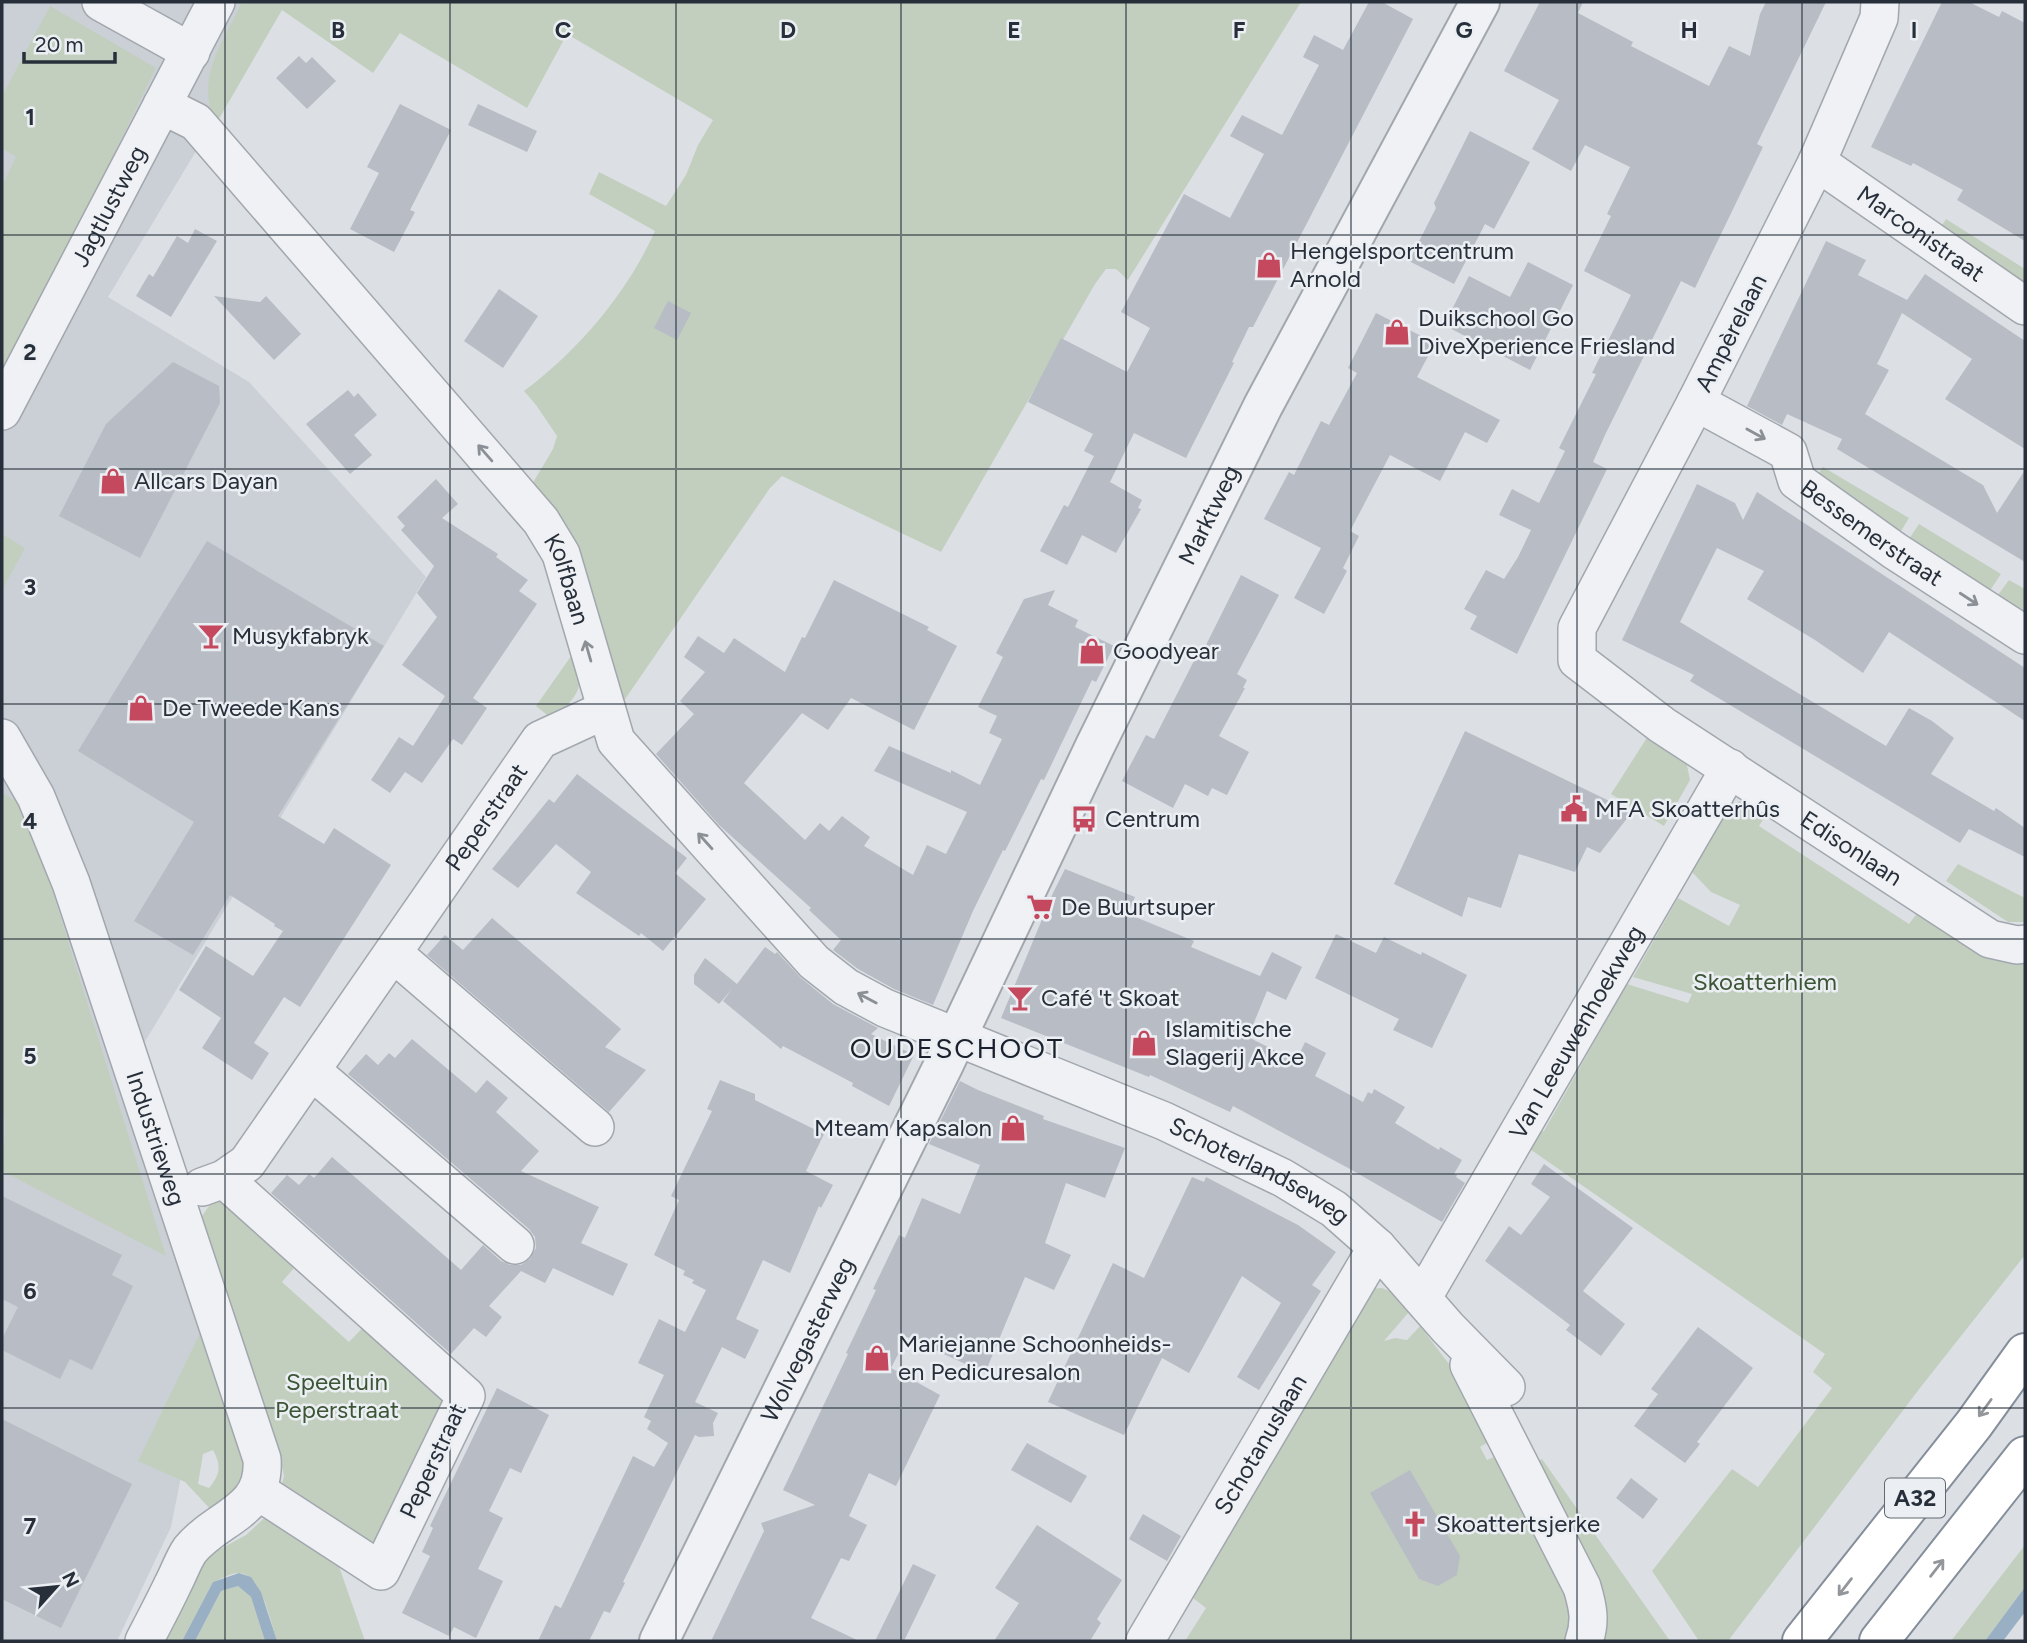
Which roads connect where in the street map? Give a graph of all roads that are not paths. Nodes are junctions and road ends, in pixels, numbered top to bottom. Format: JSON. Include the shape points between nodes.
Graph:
{"nodes":[{"id":1,"x":101,"y":2,"type":"edge"},
{"id":2,"x":216,"y":2,"type":"edge"},
{"id":3,"x":1480,"y":2,"type":"edge"},
{"id":4,"x":1880,"y":2,"type":"edge"},
{"id":5,"x":191,"y":52,"type":"junction"},
{"id":6,"x":162,"y":105,"type":"junction"},
{"id":7,"x":1817,"y":162,"type":"junction"},
{"id":8,"x":2025,"y":306,"type":"edge"},
{"id":9,"x":1696,"y":402,"type":"junction"},
{"id":10,"x":2,"y":411,"type":"edge"},
{"id":11,"x":2025,"y":635,"type":"edge"},
{"id":12,"x":1577,"y":660,"type":"joint"},
{"id":13,"x":605,"y":710,"type":"junction"},
{"id":14,"x":2,"y":738,"type":"edge"},
{"id":15,"x":1730,"y":768,"type":"junction"},
{"id":16,"x":2025,"y":944,"type":"edge"},
{"id":17,"x":393,"y":953,"type":"junction"},
{"id":18,"x":957,"y":1037,"type":"junction"},
{"id":19,"x":312,"y":1070,"type":"junction"},
{"id":20,"x":595,"y":1127,"type":"dead end"},
{"id":21,"x":224,"y":1179,"type":"junction"},
{"id":22,"x":175,"y":1196,"type":"junction"},
{"id":23,"x":515,"y":1245,"type":"dead end"},
{"id":24,"x":1377,"y":1247,"type":"junction"},
{"id":25,"x":1423,"y":1297,"type":"junction"},
{"id":26,"x":1448,"y":1328,"type":"junction"},
{"id":27,"x":2025,"y":1353,"type":"edge"},
{"id":28,"x":1506,"y":1387,"type":"dead end"},
{"id":29,"x":2025,"y":1456,"type":"edge"},
{"id":30,"x":258,"y":1491,"type":"junction"},
{"id":31,"x":144,"y":1641,"type":"edge"},
{"id":32,"x":659,"y":1641,"type":"edge"},
{"id":33,"x":1145,"y":1641,"type":"edge"},
{"id":34,"x":1584,"y":1641,"type":"edge"},
{"id":35,"x":1802,"y":1641,"type":"edge"},
{"id":36,"x":1880,"y":1641,"type":"edge"}],
"edges":[{"from":1,"to":5,"type":"street"},
{"from":2,"to":5,"type":"street","name":"Jagtlustweg"},
{"from":3,"to":18,"type":"street","name":"Marktweg","via":[[1257,418]]},
{"from":4,"to":7,"type":"street","name":"Ampèrelaan","via":[[1879,19]]},
{"from":5,"to":6,"type":"street","name":"Jagtlustweg"},
{"from":6,"to":10,"type":"street","name":"Jagtlustweg"},
{"from":13,"to":6,"type":"street","name":"Kolfbaan","one_way":true,"via":[[561,554],[541,521],[197,122]]},
{"from":7,"to":8,"type":"street","name":"Marconistraat"},
{"from":7,"to":9,"type":"street","name":"Ampèrelaan"},
{"from":9,"to":11,"type":"street","name":"Bessemerstraat","one_way":true,"via":[[1788,452],[1797,481]]},
{"from":9,"to":12,"type":"street","name":"Ampèrelaan","via":[[1577,628]]},
{"from":12,"to":15,"type":"street","name":"Edisonlaan","via":[[1662,725]]},
{"from":13,"to":17,"type":"street","name":"Peperstraat","via":[[540,740]]},
{"from":18,"to":13,"type":"street","name":"Kolfbaan","one_way":true,"via":[[885,1008],[846,987],[814,962],[615,741]]},
{"from":14,"to":22,"type":"street","name":"Industrieweg","via":[[36,797],[71,883]]},
{"from":15,"to":16,"type":"street","name":"Edisonlaan","via":[[1990,939]]},
{"from":15,"to":25,"type":"street","name":"Van Leeuwenhoekweg"},
{"from":17,"to":19,"type":"street","name":"Peperstraat"},
{"from":17,"to":20,"type":"street"},
{"from":18,"to":24,"type":"street","name":"Schoterlandseweg","via":[[1164,1121],[1283,1178],[1334,1209]]},
{"from":18,"to":32,"type":"street","name":"Wolvegasterweg"},
{"from":19,"to":21,"type":"street","name":"Peperstraat","via":[[247,1163]]},
{"from":19,"to":23,"type":"street"},
{"from":21,"to":22,"type":"street","name":"Peperstraat"},
{"from":21,"to":30,"type":"street","name":"Peperstraat","via":[[466,1396],[381,1572]]},
{"from":22,"to":30,"type":"street","name":"Industrieweg","via":[[262,1459]]},
{"from":24,"to":25,"type":"street","name":"Schoterlandseweg"},
{"from":24,"to":33,"type":"street","name":"Schotanuslaan"},
{"from":25,"to":26,"type":"street","name":"Schoterlandseweg"},
{"from":26,"to":28,"type":"street","name":"Schoterlandseweg"},
{"from":26,"to":34,"type":"street","via":[[1582,1587],[1589,1625]]},
{"from":27,"to":35,"type":"highway","number":"A32","one_way":true},
{"from":36,"to":29,"type":"highway","number":"A32","one_way":true},
{"from":30,"to":31,"type":"street","via":[[189,1552]]}]}
